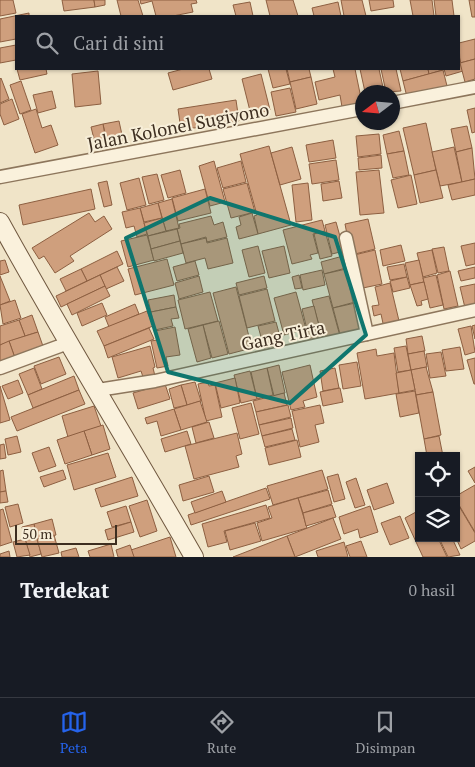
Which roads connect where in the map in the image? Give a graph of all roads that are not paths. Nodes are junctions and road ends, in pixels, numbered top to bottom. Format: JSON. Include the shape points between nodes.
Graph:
{"nodes":[{"id":1,"x":475,"y":87,"type":"edge"},
{"id":2,"x":400,"y":101,"type":"edge"},
{"id":3,"x":355,"y":110,"type":"edge"},
{"id":4,"x":0,"y":177,"type":"edge"},
{"id":5,"x":0,"y":222,"type":"edge"},
{"id":6,"x":346,"y":238,"type":"dead end"},
{"id":7,"x":475,"y":310,"type":"edge"},
{"id":8,"x":368,"y":334,"type":"junction"},
{"id":9,"x":68,"y":342,"type":"junction"},
{"id":10,"x":0,"y":368,"type":"edge"},
{"id":11,"x":98,"y":390,"type":"junction"},
{"id":12,"x":194,"y":557,"type":"edge"}],
"edges":[{"from":1,"to":2,"type":"street"},
{"from":3,"to":4,"type":"street","name":"Jalan Kolonel Sugiyono"},
{"from":5,"to":9,"type":"main road"},
{"from":6,"to":8,"type":"street"},
{"from":7,"to":8,"type":"street","name":"Gang Tirta"},
{"from":8,"to":11,"type":"street","name":"Gang Tirta","via":[[155,381]]},
{"from":9,"to":10,"type":"street"},
{"from":9,"to":11,"type":"main road"},
{"from":11,"to":12,"type":"main road"}]}
